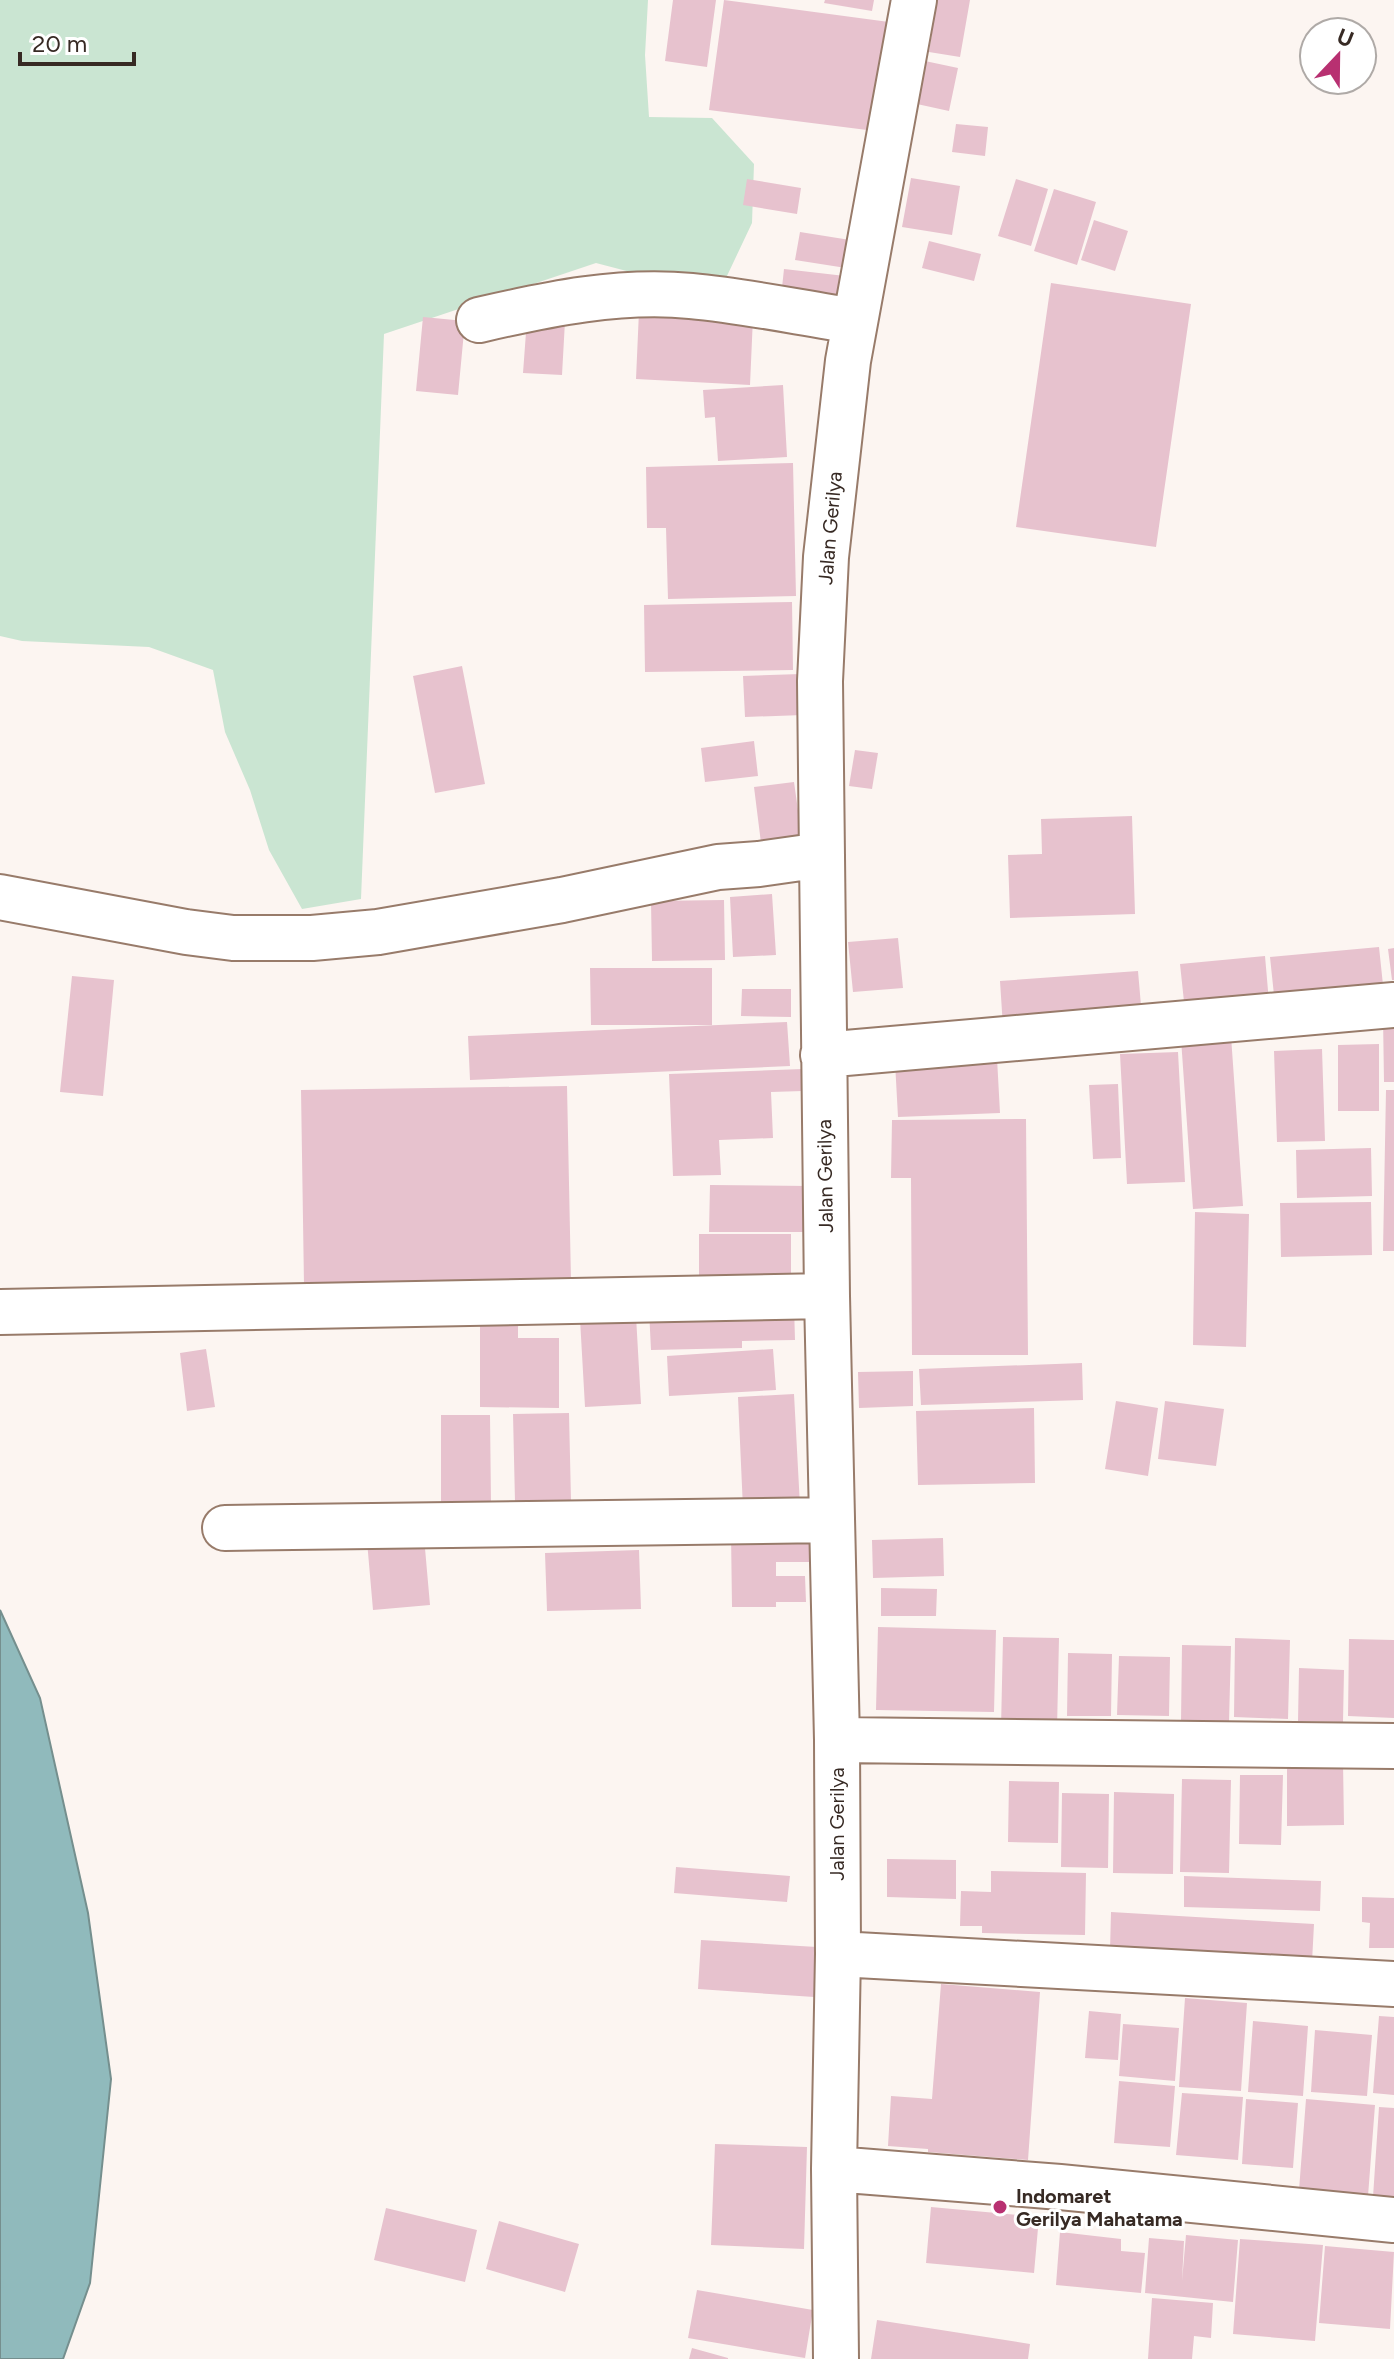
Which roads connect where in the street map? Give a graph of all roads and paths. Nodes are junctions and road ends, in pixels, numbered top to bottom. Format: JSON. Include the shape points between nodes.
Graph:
{"nodes":[{"id":1,"x":914,"y":0,"type":"edge"},
{"id":2,"x":479,"y":320,"type":"dead end"},
{"id":3,"x":855,"y":321,"type":"junction"},
{"id":4,"x":822,"y":855,"type":"junction"},
{"id":5,"x":0,"y":897,"type":"edge"},
{"id":6,"x":1394,"y":1005,"type":"edge"},
{"id":7,"x":823,"y":1055,"type":"junction"},
{"id":8,"x":827,"y":1296,"type":"junction"},
{"id":9,"x":0,"y":1312,"type":"edge"},
{"id":10,"x":832,"y":1520,"type":"junction"},
{"id":11,"x":225,"y":1528,"type":"dead end"},
{"id":12,"x":837,"y":1740,"type":"junction"},
{"id":13,"x":1394,"y":1746,"type":"edge"},
{"id":14,"x":838,"y":1954,"type":"junction"},
{"id":15,"x":1394,"y":1984,"type":"edge"},
{"id":16,"x":834,"y":2169,"type":"junction"},
{"id":17,"x":1394,"y":2220,"type":"edge"},
{"id":18,"x":836,"y":2359,"type":"edge"}],
"edges":[{"from":1,"to":3,"type":"street","name":"Jalan Gerilya"},
{"from":2,"to":3,"type":"street","via":[[556,303],[632,295],[690,296]]},
{"from":3,"to":4,"type":"street","name":"Jalan Gerilya","via":[[826,557],[820,681]]},
{"from":4,"to":5,"type":"street","via":[[718,867],[562,900],[312,938],[186,932]]},
{"from":4,"to":7,"type":"street","name":"Jalan Gerilya"},
{"from":6,"to":7,"type":"street"},
{"from":7,"to":8,"type":"street","name":"Jalan Gerilya"},
{"from":8,"to":9,"type":"street"},
{"from":8,"to":10,"type":"street","name":"Jalan Gerilya"},
{"from":10,"to":11,"type":"street"},
{"from":10,"to":12,"type":"street","name":"Jalan Gerilya"},
{"from":12,"to":13,"type":"street"},
{"from":12,"to":14,"type":"street","name":"Jalan Gerilya"},
{"from":14,"to":15,"type":"street"},
{"from":14,"to":16,"type":"street","name":"Jalan Gerilya"},
{"from":16,"to":17,"type":"street"},
{"from":16,"to":18,"type":"street","name":"Jalan Gerilya"}]}
